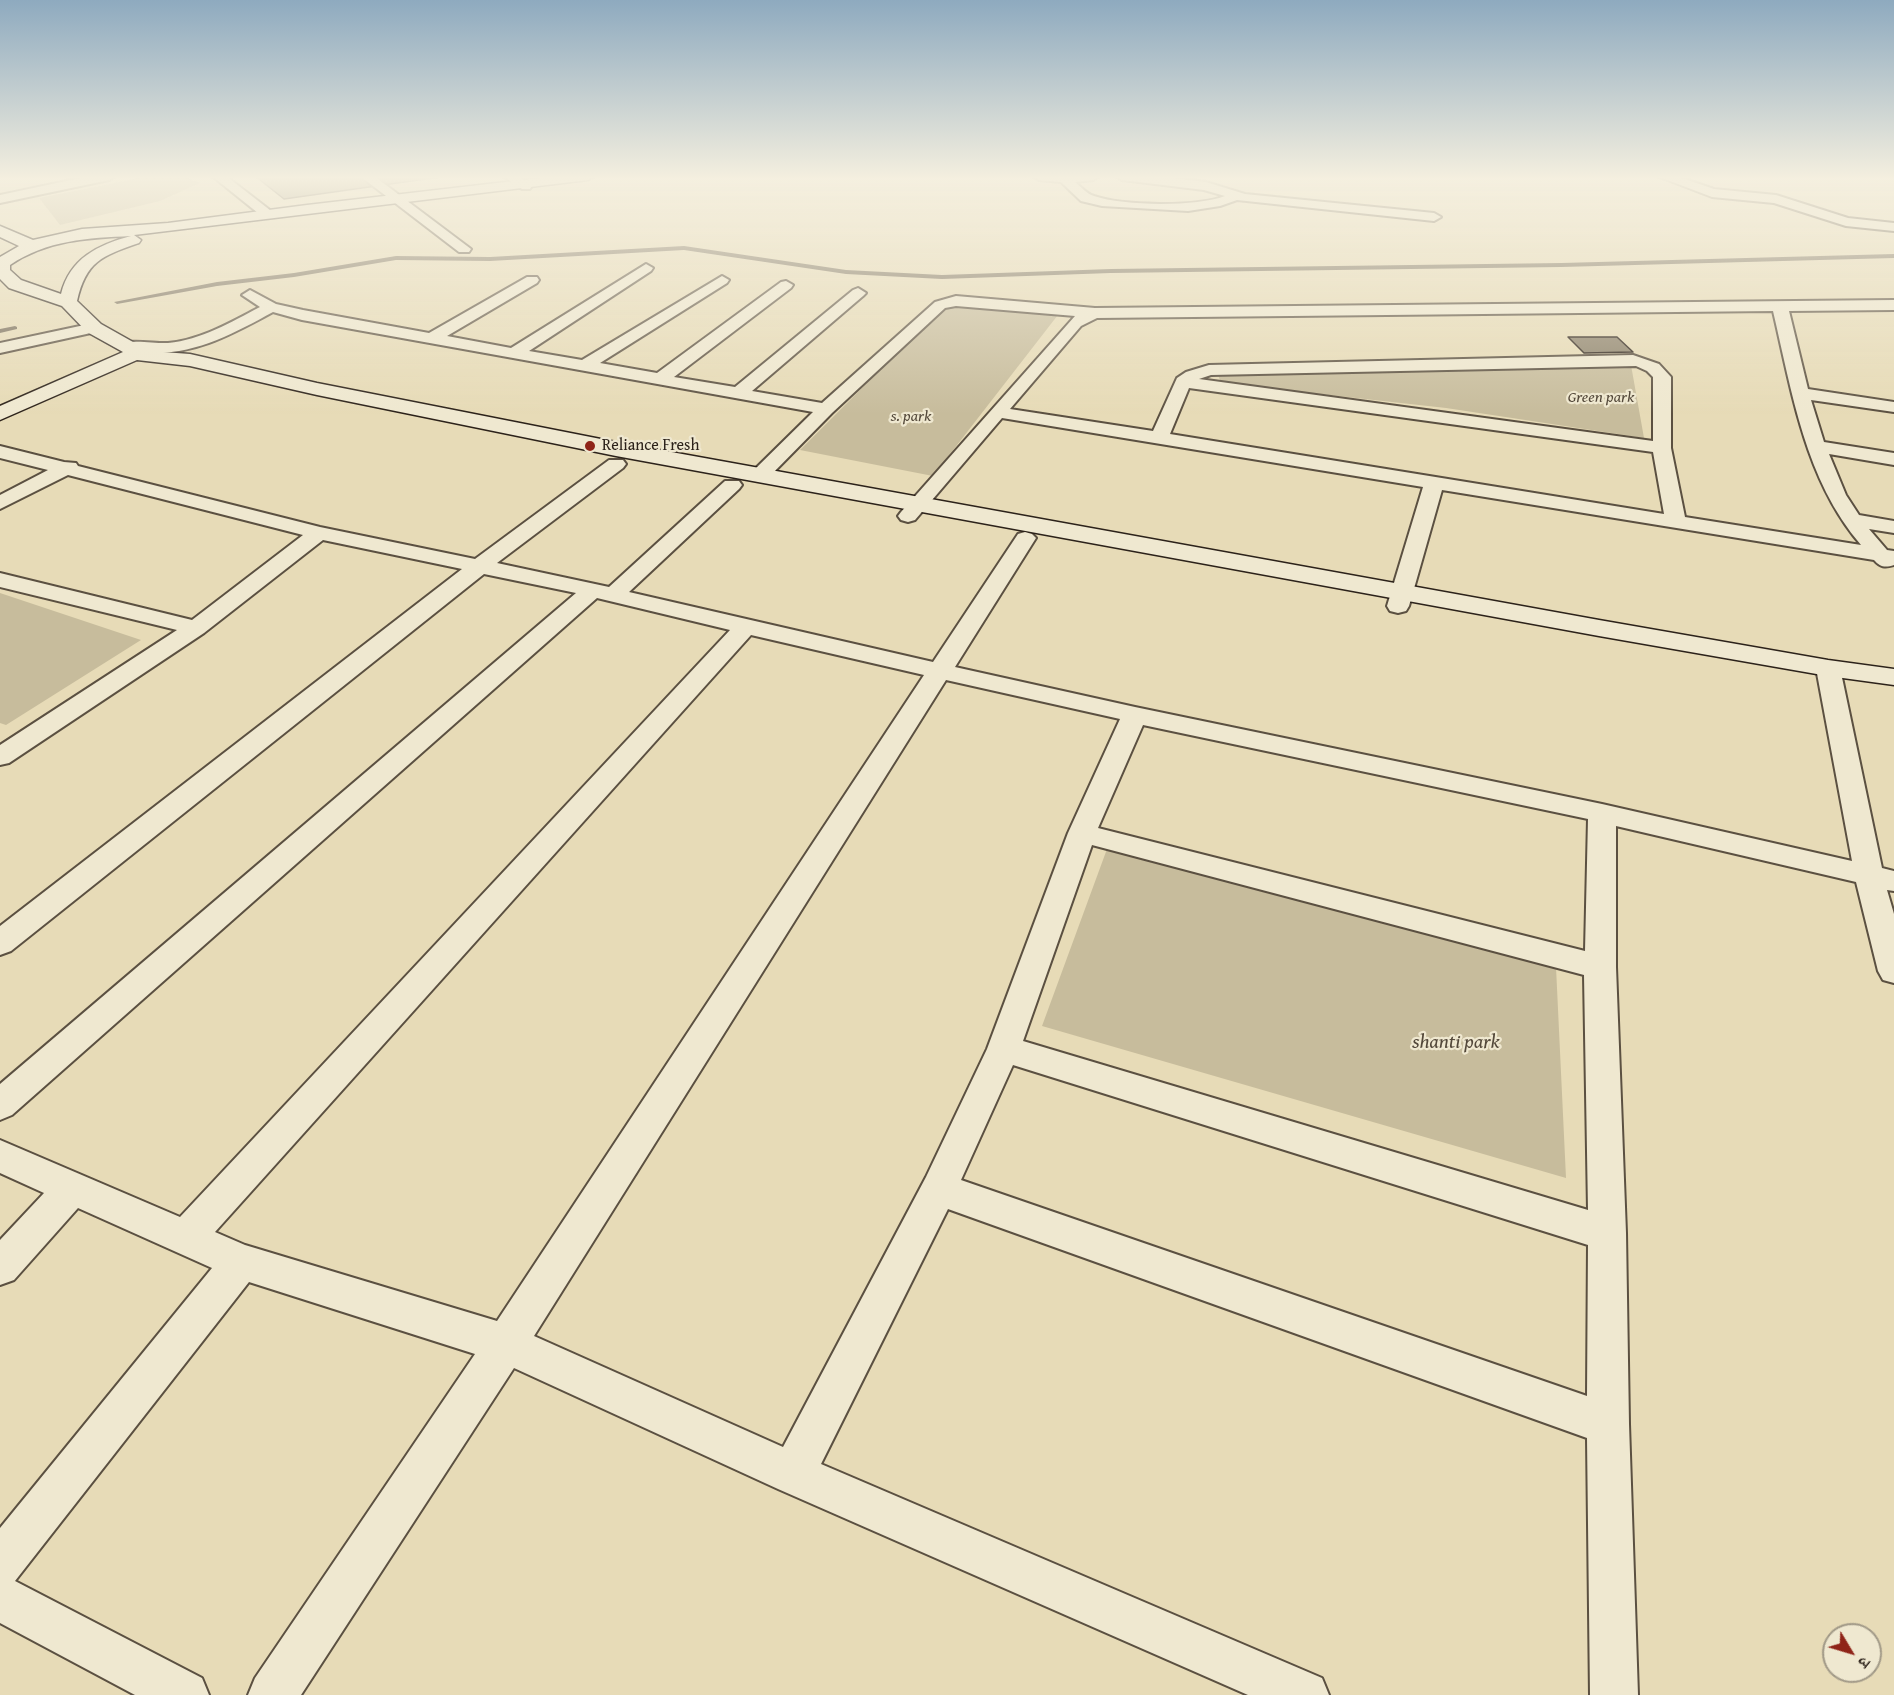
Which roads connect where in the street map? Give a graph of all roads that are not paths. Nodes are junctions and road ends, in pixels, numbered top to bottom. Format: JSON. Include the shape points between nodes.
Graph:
{"nodes":[{"id":1,"x":13,"y":255,"type":"edge"},
{"id":2,"x":98,"y":255,"type":"edge"},
{"id":3,"x":646,"y":268,"type":"dead end"},
{"id":4,"x":532,"y":280,"type":"dead end"},
{"id":5,"x":722,"y":280,"type":"dead end"},
{"id":6,"x":786,"y":285,"type":"dead end"},
{"id":7,"x":858,"y":293,"type":"dead end"},
{"id":8,"x":250,"y":295,"type":"dead end"},
{"id":9,"x":68,"y":302,"type":"junction"},
{"id":10,"x":1894,"y":305,"type":"edge"},
{"id":11,"x":1780,"y":306,"type":"junction"},
{"id":12,"x":271,"y":308,"type":"junction"},
{"id":13,"x":1095,"y":313,"type":"junction"},
{"id":14,"x":94,"y":328,"type":"junction"},
{"id":15,"x":432,"y":338,"type":"junction"},
{"id":16,"x":0,"y":348,"type":"edge"},
{"id":17,"x":136,"y":352,"type":"junction"},
{"id":18,"x":514,"y":353,"type":"junction"},
{"id":19,"x":584,"y":366,"type":"junction"},
{"id":20,"x":660,"y":379,"type":"junction"},
{"id":21,"x":1184,"y":382,"type":"junction"},
{"id":22,"x":739,"y":393,"type":"junction"},
{"id":23,"x":1802,"y":393,"type":"junction"},
{"id":24,"x":1894,"y":407,"type":"edge"},
{"id":25,"x":826,"y":409,"type":"junction"},
{"id":26,"x":998,"y":412,"type":"junction"},
{"id":27,"x":0,"y":414,"type":"edge"},
{"id":28,"x":1159,"y":438,"type":"junction"},
{"id":29,"x":1818,"y":447,"type":"junction"},
{"id":30,"x":1662,"y":448,"type":"junction"},
{"id":31,"x":0,"y":452,"type":"edge"},
{"id":32,"x":1894,"y":459,"type":"edge"},
{"id":33,"x":616,"y":464,"type":"junction"},
{"id":34,"x":69,"y":467,"type":"junction"},
{"id":35,"x":761,"y":474,"type":"junction"},
{"id":36,"x":1434,"y":483,"type":"junction"},
{"id":37,"x":732,"y":485,"type":"junction"},
{"id":38,"x":0,"y":504,"type":"edge"},
{"id":39,"x":913,"y":509,"type":"junction"},
{"id":40,"x":1851,"y":520,"type":"junction"},
{"id":41,"x":1676,"y":522,"type":"junction"},
{"id":42,"x":1894,"y":527,"type":"edge"},
{"id":43,"x":319,"y":533,"type":"junction"},
{"id":44,"x":1025,"y":538,"type":"junction"},
{"id":45,"x":1890,"y":561,"type":"edge"},
{"id":46,"x":480,"y":566,"type":"junction"},
{"id":47,"x":0,"y":580,"type":"edge"},
{"id":48,"x":603,"y":592,"type":"junction"},
{"id":49,"x":1399,"y":598,"type":"junction"},
{"id":50,"x":746,"y":627,"type":"junction"},
{"id":51,"x":196,"y":628,"type":"junction"},
{"id":52,"x":942,"y":669,"type":"junction"},
{"id":53,"x":1829,"y":677,"type":"junction"},
{"id":54,"x":1894,"y":677,"type":"edge"},
{"id":55,"x":1894,"y":697,"type":"edge"},
{"id":56,"x":1135,"y":715,"type":"junction"},
{"id":57,"x":0,"y":757,"type":"edge"},
{"id":58,"x":1602,"y":813,"type":"junction"},
{"id":59,"x":1082,"y":833,"type":"junction"},
{"id":60,"x":1881,"y":879,"type":"edge"},
{"id":61,"x":0,"y":943,"type":"edge"},
{"id":62,"x":1600,"y":967,"type":"junction"},
{"id":63,"x":1894,"y":972,"type":"edge"},
{"id":64,"x":1004,"y":1049,"type":"junction"},
{"id":65,"x":0,"y":1106,"type":"edge"},
{"id":66,"x":0,"y":1156,"type":"edge"},
{"id":67,"x":74,"y":1188,"type":"junction"},
{"id":68,"x":939,"y":1189,"type":"junction"},
{"id":69,"x":1607,"y":1233,"type":"junction"},
{"id":70,"x":185,"y":1238,"type":"junction"},
{"id":71,"x":241,"y":1262,"type":"junction"},
{"id":72,"x":0,"y":1267,"type":"edge"},
{"id":73,"x":506,"y":1344,"type":"junction"},
{"id":74,"x":1608,"y":1424,"type":"junction"},
{"id":75,"x":793,"y":1474,"type":"junction"},
{"id":76,"x":0,"y":1564,"type":"edge"},
{"id":77,"x":0,"y":1598,"type":"edge"},
{"id":78,"x":185,"y":1695,"type":"edge"},
{"id":79,"x":272,"y":1695,"type":"edge"},
{"id":80,"x":1305,"y":1695,"type":"edge"},
{"id":81,"x":1614,"y":1695,"type":"edge"}],
"edges":[{"from":1,"to":9,"type":"street","via":[[2,263],[2,271],[10,280],[24,289]]},
{"from":2,"to":9,"type":"street","via":[[76,270]]},
{"from":3,"to":18,"type":"street"},
{"from":4,"to":15,"type":"street"},
{"from":5,"to":19,"type":"street"},
{"from":6,"to":20,"type":"street"},
{"from":7,"to":22,"type":"street"},
{"from":8,"to":12,"type":"street"},
{"from":9,"to":14,"type":"street"},
{"from":10,"to":11,"type":"street"},
{"from":11,"to":13,"type":"street"},
{"from":11,"to":23,"type":"street"},
{"from":12,"to":15,"type":"street"},
{"from":12,"to":17,"type":"street","via":[[222,333],[183,347]]},
{"from":13,"to":25,"type":"street","via":[[945,303]]},
{"from":13,"to":26,"type":"street","via":[[1075,323]]},
{"from":14,"to":16,"type":"street"},
{"from":14,"to":17,"type":"street"},
{"from":15,"to":18,"type":"street"},
{"from":17,"to":27,"type":"street"},
{"from":17,"to":33,"type":"street","via":[[148,364],[170,370]]},
{"from":17,"to":35,"type":"street","via":[[616,449]]},
{"from":18,"to":19,"type":"street"},
{"from":19,"to":20,"type":"street"},
{"from":20,"to":22,"type":"street"},
{"from":21,"to":28,"type":"street"},
{"from":21,"to":30,"type":"street"},
{"from":21,"to":30,"type":"street","via":[[1209,370],[1633,360],[1648,363],[1662,376]]},
{"from":22,"to":25,"type":"street"},
{"from":23,"to":24,"type":"street"},
{"from":23,"to":29,"type":"street"},
{"from":25,"to":35,"type":"street"},
{"from":26,"to":28,"type":"street"},
{"from":26,"to":39,"type":"street"},
{"from":28,"to":36,"type":"street"},
{"from":29,"to":32,"type":"street"},
{"from":29,"to":40,"type":"street"},
{"from":30,"to":41,"type":"street"},
{"from":31,"to":34,"type":"street"},
{"from":33,"to":37,"type":"street"},
{"from":33,"to":46,"type":"street"},
{"from":34,"to":38,"type":"street"},
{"from":34,"to":43,"type":"street"},
{"from":35,"to":39,"type":"street"},
{"from":36,"to":41,"type":"street"},
{"from":36,"to":49,"type":"street"},
{"from":37,"to":39,"type":"street"},
{"from":37,"to":48,"type":"street"},
{"from":39,"to":44,"type":"street"},
{"from":39,"to":49,"type":"street"},
{"from":40,"to":42,"type":"street"},
{"from":40,"to":45,"type":"street"},
{"from":41,"to":45,"type":"street"},
{"from":43,"to":46,"type":"street"},
{"from":43,"to":51,"type":"street"},
{"from":44,"to":49,"type":"street"},
{"from":44,"to":52,"type":"street"},
{"from":46,"to":48,"type":"street"},
{"from":46,"to":61,"type":"street"},
{"from":47,"to":51,"type":"street"},
{"from":48,"to":50,"type":"street"},
{"from":48,"to":65,"type":"street"},
{"from":49,"to":53,"type":"street"},
{"from":50,"to":52,"type":"street"},
{"from":50,"to":70,"type":"street"},
{"from":51,"to":57,"type":"street"},
{"from":52,"to":56,"type":"street"},
{"from":52,"to":73,"type":"street"},
{"from":53,"to":54,"type":"street"},
{"from":53,"to":55,"type":"street"},
{"from":53,"to":60,"type":"street"},
{"from":56,"to":58,"type":"street"},
{"from":56,"to":59,"type":"street"},
{"from":58,"to":60,"type":"street"},
{"from":58,"to":62,"type":"street"},
{"from":59,"to":62,"type":"street"},
{"from":59,"to":64,"type":"street"},
{"from":60,"to":63,"type":"street"},
{"from":62,"to":69,"type":"street"},
{"from":64,"to":68,"type":"street"},
{"from":64,"to":69,"type":"street"},
{"from":66,"to":67,"type":"street"},
{"from":67,"to":70,"type":"street"},
{"from":67,"to":72,"type":"street"},
{"from":68,"to":74,"type":"street"},
{"from":68,"to":75,"type":"street"},
{"from":69,"to":74,"type":"street"},
{"from":70,"to":71,"type":"street"},
{"from":71,"to":73,"type":"street"},
{"from":71,"to":76,"type":"street"},
{"from":73,"to":75,"type":"street"},
{"from":73,"to":79,"type":"street"},
{"from":74,"to":81,"type":"street"},
{"from":75,"to":80,"type":"street"},
{"from":77,"to":78,"type":"street"}]}
